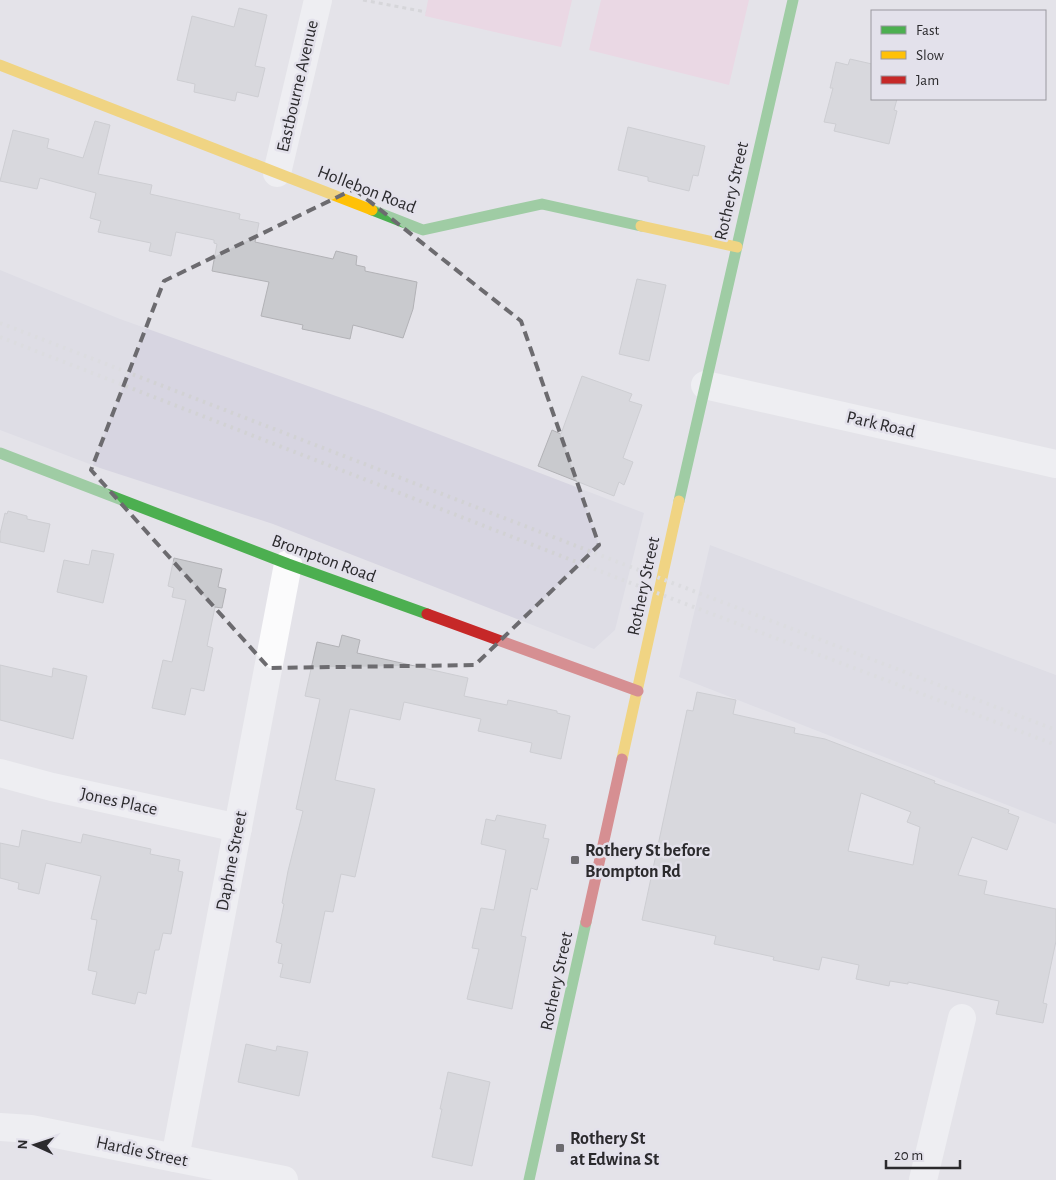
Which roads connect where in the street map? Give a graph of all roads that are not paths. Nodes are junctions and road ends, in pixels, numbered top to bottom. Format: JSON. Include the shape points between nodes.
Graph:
{"nodes":[{"id":1,"x":318,"y":0,"type":"edge"},
{"id":2,"x":793,"y":0,"type":"edge"},
{"id":3,"x":0,"y":65,"type":"edge"},
{"id":4,"x":277,"y":173,"type":"junction"},
{"id":5,"x":737,"y":247,"type":"junction"},
{"id":6,"x":705,"y":385,"type":"junction"},
{"id":7,"x":0,"y":453,"type":"edge"},
{"id":8,"x":1056,"y":464,"type":"edge"},
{"id":9,"x":288,"y":564,"type":"junction"},
{"id":10,"x":638,"y":692,"type":"junction"},
{"id":11,"x":0,"y":773,"type":"edge"},
{"id":12,"x":238,"y":828,"type":"junction"},
{"id":13,"x":962,"y":1018,"type":"dead end"},
{"id":14,"x":0,"y":1127,"type":"edge"},
{"id":15,"x":175,"y":1158,"type":"junction"},
{"id":16,"x":928,"y":1179,"type":"edge"},
{"id":17,"x":284,"y":1180,"type":"edge"},
{"id":18,"x":530,"y":1180,"type":"edge"}],
"edges":[{"from":1,"to":4,"type":"street","name":"Eastbourne Avenue"},
{"from":2,"to":5,"type":"street","name":"Rothery Street"},
{"from":3,"to":4,"type":"street","name":"Hollebon Road"},
{"from":4,"to":5,"type":"street","name":"Hollebon Road","via":[[423,230],[542,204]]},
{"from":5,"to":6,"type":"street","name":"Rothery Street"},
{"from":6,"to":8,"type":"street","name":"Park Road"},
{"from":6,"to":10,"type":"street","name":"Rothery Street"},
{"from":7,"to":9,"type":"street","name":"Brompton Road"},
{"from":9,"to":10,"type":"street","name":"Brompton Road"},
{"from":9,"to":12,"type":"street","name":"Daphne Street"},
{"from":10,"to":18,"type":"street","name":"Rothery Street"},
{"from":11,"to":12,"type":"street","name":"Jones Place"},
{"from":12,"to":15,"type":"street","name":"Daphne Street"},
{"from":13,"to":16,"type":"street"},
{"from":14,"to":15,"type":"street","name":"Hardie Street","via":[[31,1128]]},
{"from":15,"to":17,"type":"street","name":"Hardie Street"}]}
